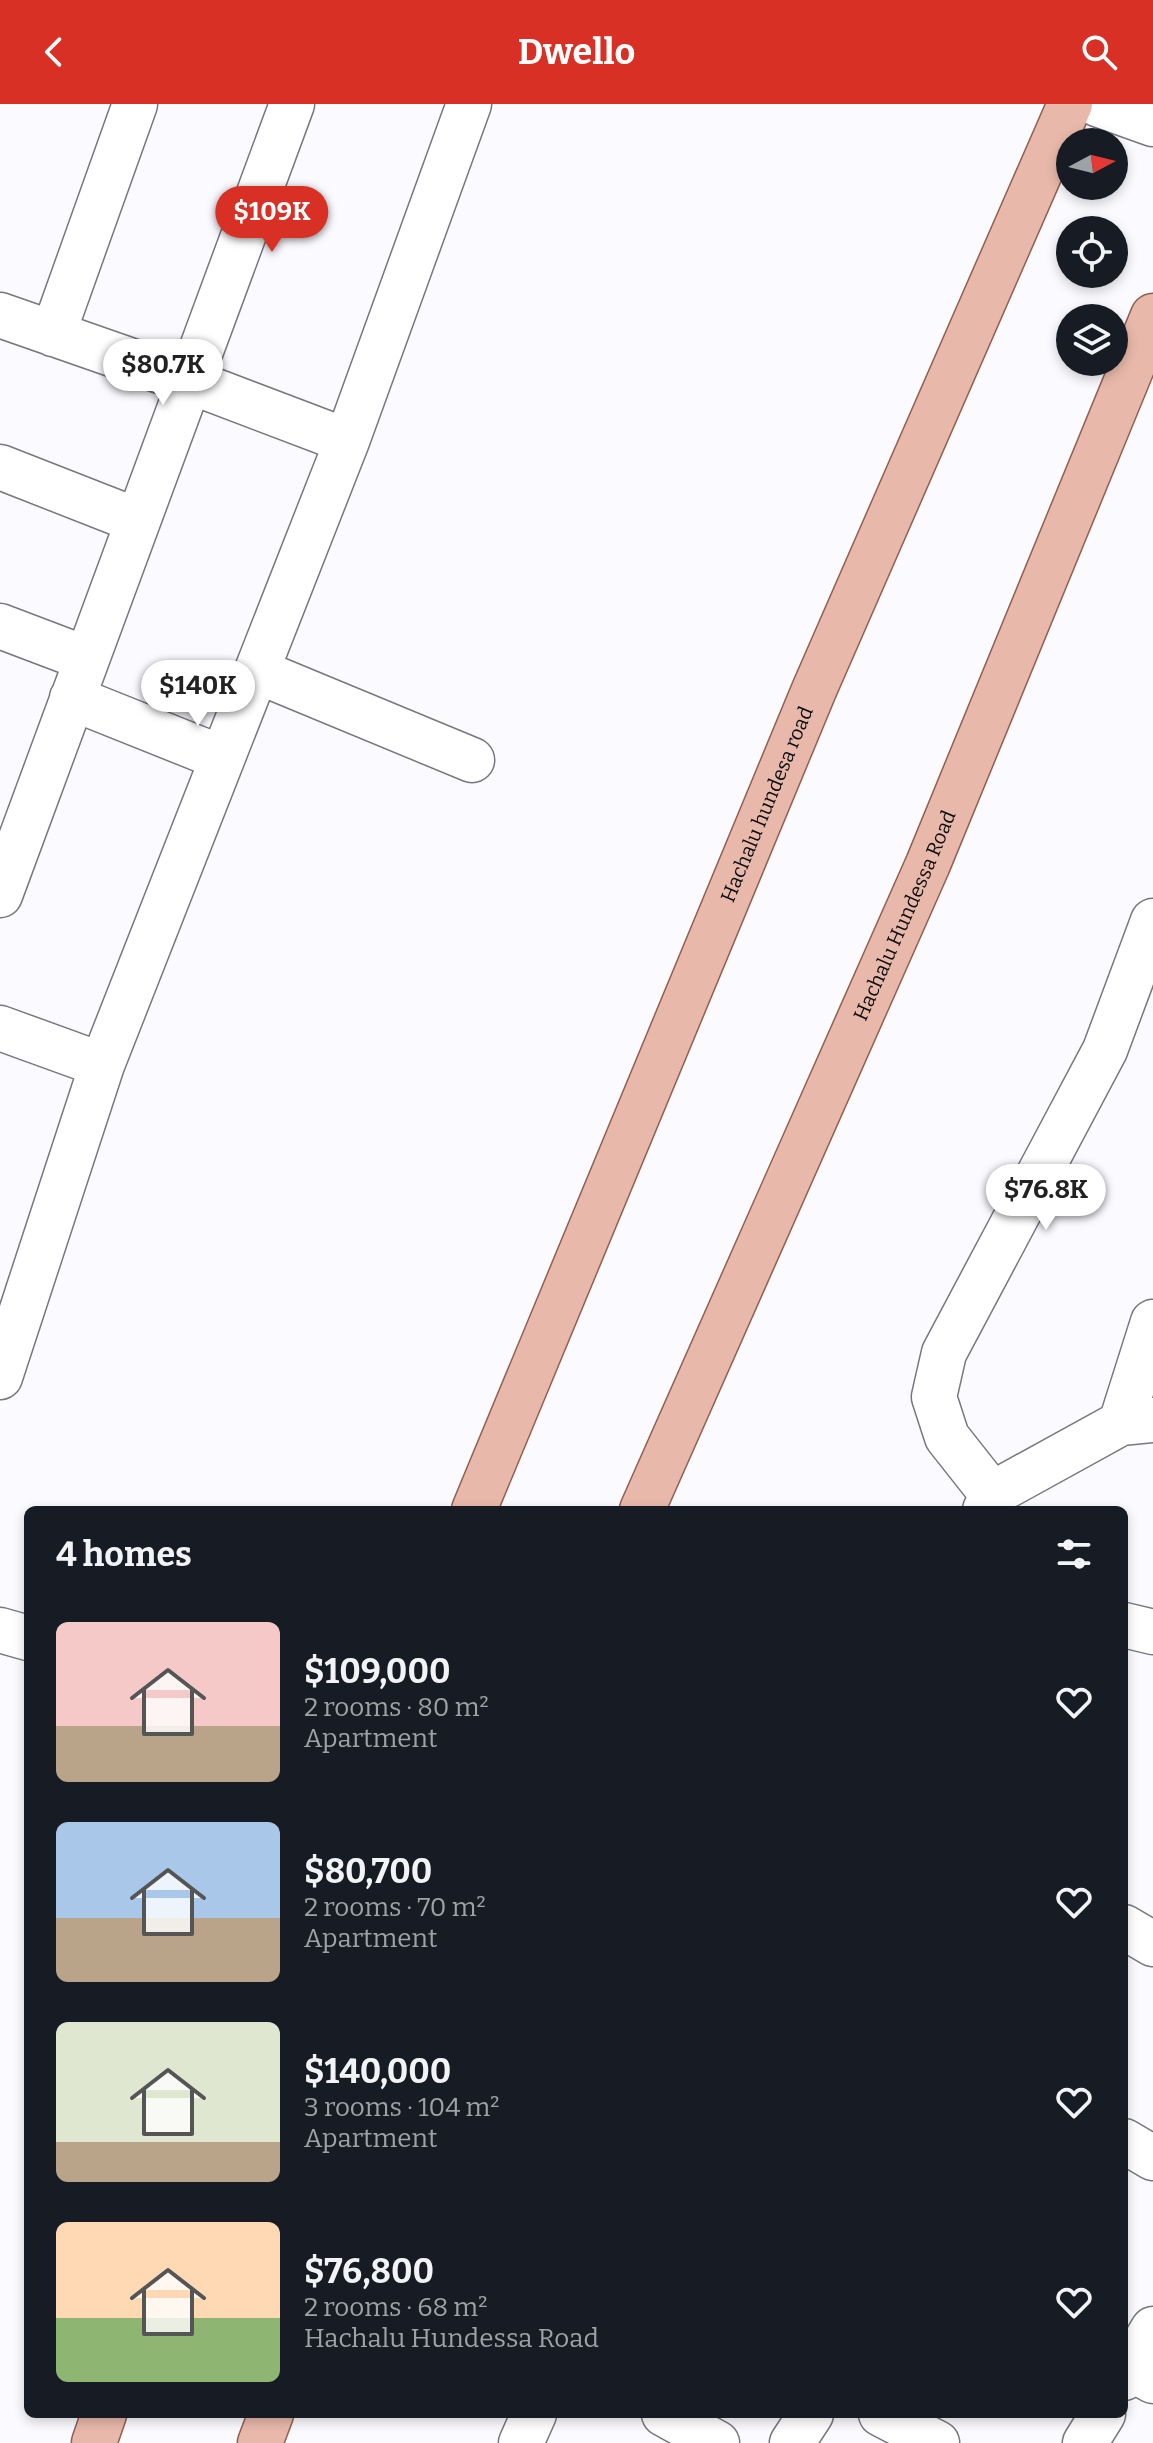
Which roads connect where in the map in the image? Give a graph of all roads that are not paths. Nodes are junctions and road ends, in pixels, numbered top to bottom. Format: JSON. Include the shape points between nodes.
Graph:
{"nodes":[{"id":1,"x":135,"y":104,"type":"edge"},
{"id":2,"x":292,"y":104,"type":"edge"},
{"id":3,"x":469,"y":104,"type":"edge"},
{"id":4,"x":1070,"y":104,"type":"edge"},
{"id":5,"x":1097,"y":104,"type":"edge"},
{"id":6,"x":1153,"y":124,"type":"edge"},
{"id":7,"x":0,"y":315,"type":"edge"},
{"id":8,"x":1153,"y":316,"type":"edge"},
{"id":9,"x":53,"y":334,"type":"junction"},
{"id":10,"x":189,"y":381,"type":"junction"},
{"id":11,"x":347,"y":441,"type":"junction"},
{"id":12,"x":0,"y":467,"type":"edge"},
{"id":13,"x":138,"y":521,"type":"junction"},
{"id":14,"x":0,"y":626,"type":"edge"},
{"id":15,"x":257,"y":671,"type":"junction"},
{"id":16,"x":80,"y":678,"type":"junction"},
{"id":17,"x":222,"y":758,"type":"junction"},
{"id":18,"x":472,"y":760,"type":"dead end"},
{"id":19,"x":0,"y":895,"type":"edge"},
{"id":20,"x":1153,"y":921,"type":"edge"},
{"id":21,"x":0,"y":1028,"type":"edge"},
{"id":22,"x":102,"y":1065,"type":"junction"},
{"id":23,"x":1153,"y":1322,"type":"edge"},
{"id":24,"x":0,"y":1377,"type":"edge"},
{"id":25,"x":1137,"y":1421,"type":"edge"},
{"id":26,"x":989,"y":1502,"type":"edge"},
{"id":27,"x":476,"y":1506,"type":"edge"},
{"id":28,"x":644,"y":1506,"type":"edge"},
{"id":29,"x":1128,"y":1626,"type":"edge"},
{"id":30,"x":0,"y":1630,"type":"edge"},
{"id":31,"x":1153,"y":1632,"type":"edge"},
{"id":32,"x":24,"y":1637,"type":"edge"},
{"id":33,"x":1128,"y":1929,"type":"edge"},
{"id":34,"x":1153,"y":1944,"type":"edge"},
{"id":35,"x":1128,"y":2143,"type":"edge"},
{"id":36,"x":1153,"y":2158,"type":"edge"},
{"id":37,"x":1153,"y":2329,"type":"edge"},
{"id":38,"x":1133,"y":2373,"type":"edge"},
{"id":39,"x":103,"y":2418,"type":"edge"},
{"id":40,"x":269,"y":2418,"type":"edge"},
{"id":41,"x":532,"y":2418,"type":"edge"},
{"id":42,"x":671,"y":2418,"type":"edge"},
{"id":43,"x":808,"y":2418,"type":"edge"},
{"id":44,"x":1101,"y":2418,"type":"edge"},
{"id":45,"x":94,"y":2443,"type":"edge"},
{"id":46,"x":260,"y":2443,"type":"edge"},
{"id":47,"x":521,"y":2443,"type":"edge"},
{"id":48,"x":717,"y":2443,"type":"edge"},
{"id":49,"x":792,"y":2443,"type":"edge"},
{"id":50,"x":1085,"y":2443,"type":"edge"}],
"edges":[{"from":1,"to":9,"type":"street"},
{"from":2,"to":10,"type":"street"},
{"from":3,"to":11,"type":"street"},
{"from":4,"to":27,"type":"main road","name":"Hachalu hundesa road","via":[[814,690]]},
{"from":5,"to":6,"type":"street"},
{"from":7,"to":9,"type":"street"},
{"from":8,"to":28,"type":"main road","name":"Hachalu Hundessa Road","via":[[928,864]]},
{"from":9,"to":10,"type":"street"},
{"from":10,"to":11,"type":"street"},
{"from":10,"to":13,"type":"street"},
{"from":11,"to":15,"type":"street"},
{"from":12,"to":13,"type":"street"},
{"from":13,"to":16,"type":"street"},
{"from":14,"to":16,"type":"street"},
{"from":15,"to":17,"type":"street"},
{"from":15,"to":18,"type":"street"},
{"from":16,"to":17,"type":"street"},
{"from":16,"to":19,"type":"street"},
{"from":17,"to":22,"type":"street"},
{"from":20,"to":26,"type":"street","via":[[1105,1050],[944,1353],[934,1397],[947,1437]]},
{"from":21,"to":22,"type":"street"},
{"from":22,"to":24,"type":"street"},
{"from":23,"to":25,"type":"street"},
{"from":25,"to":26,"type":"street"},
{"from":29,"to":31,"type":"street"},
{"from":30,"to":32,"type":"street"},
{"from":33,"to":34,"type":"street"},
{"from":35,"to":36,"type":"street"},
{"from":37,"to":38,"type":"street"},
{"from":39,"to":45,"type":"main road"},
{"from":40,"to":46,"type":"main road"},
{"from":41,"to":47,"type":"street"},
{"from":42,"to":48,"type":"street"},
{"from":43,"to":49,"type":"street"},
{"from":44,"to":50,"type":"street"}]}
